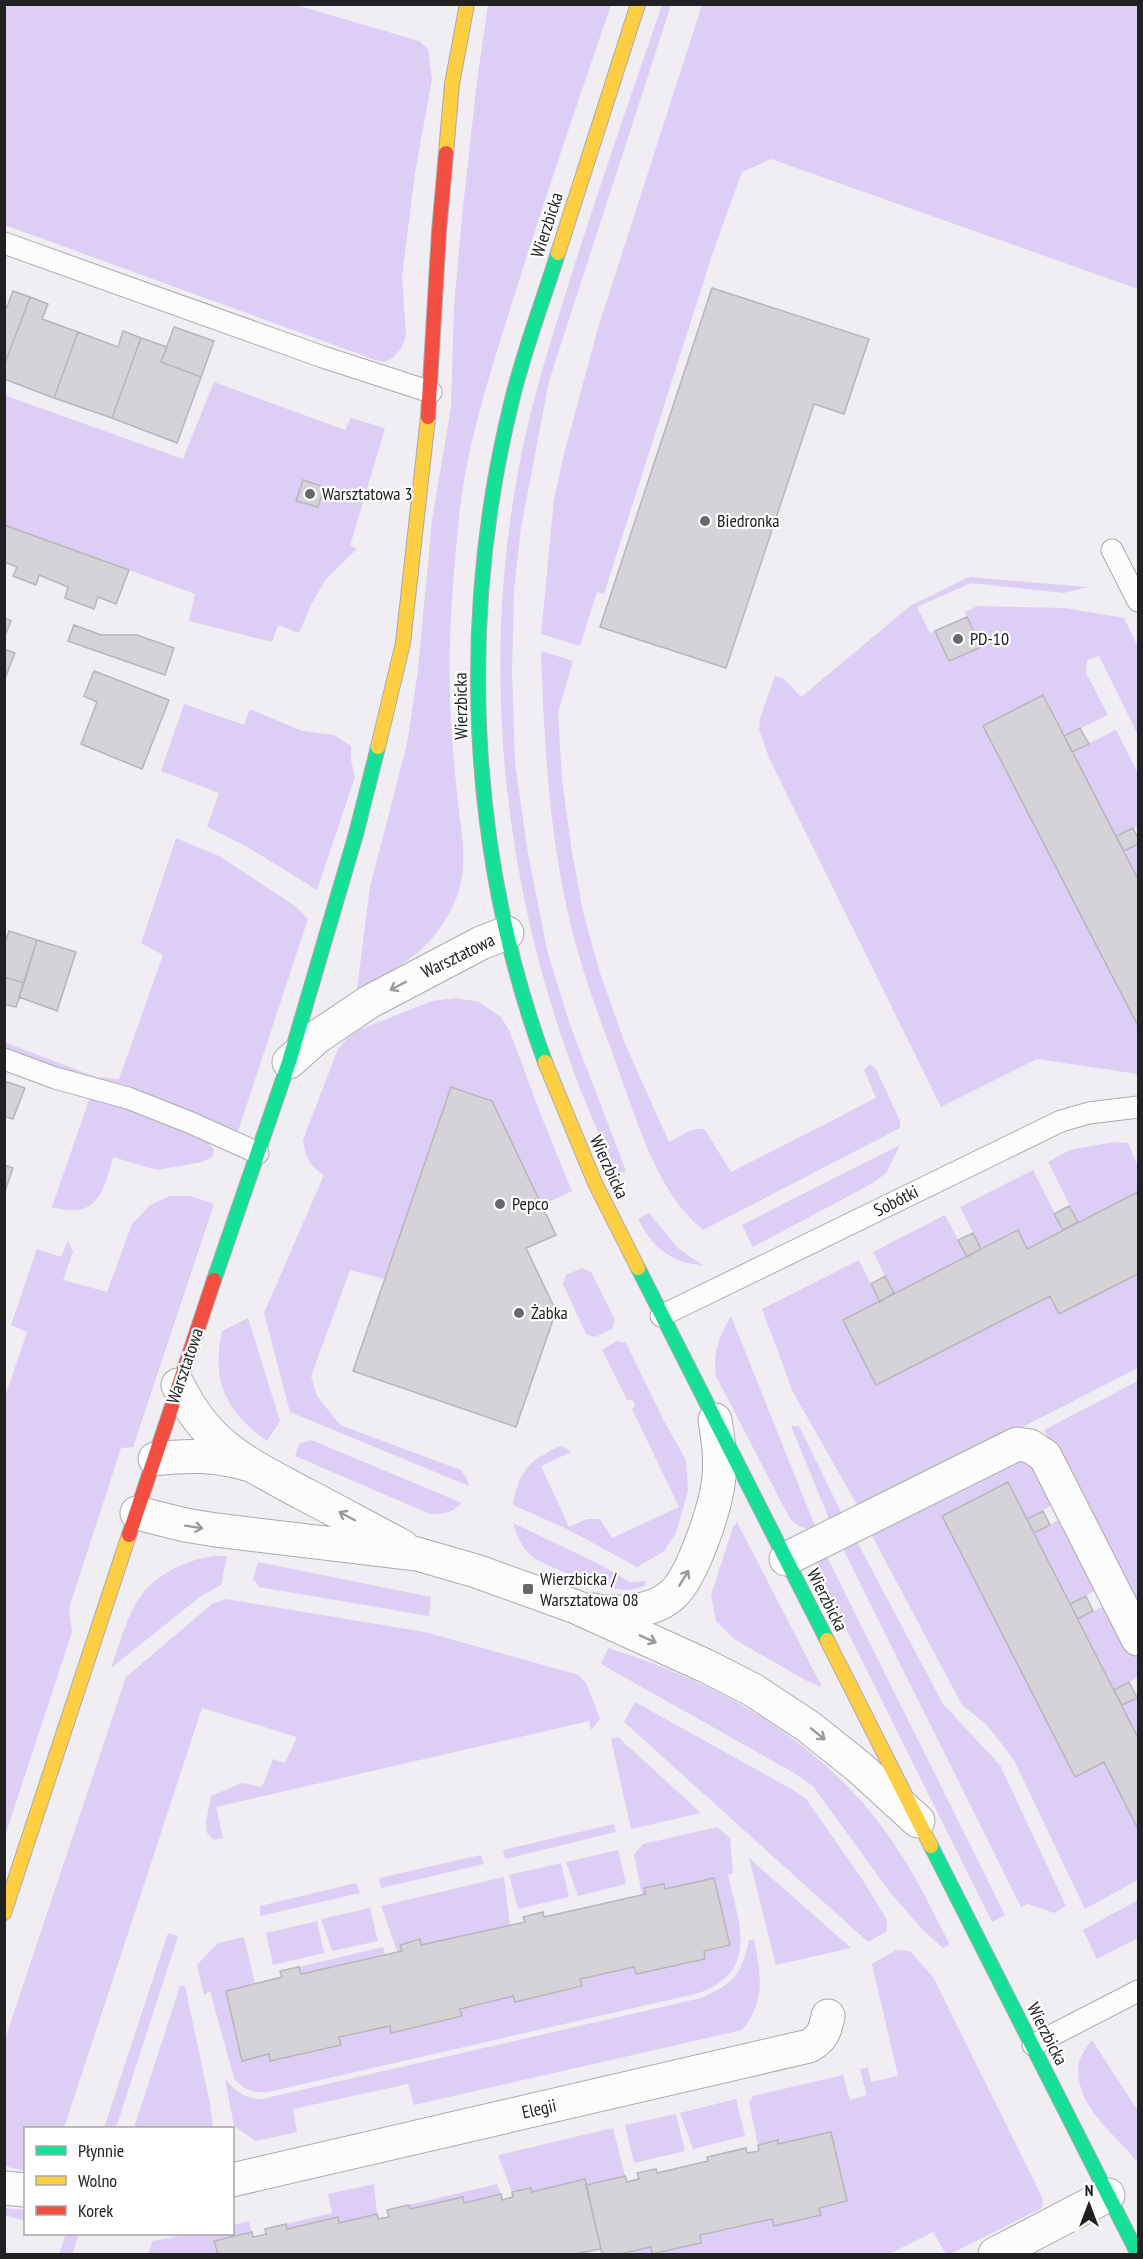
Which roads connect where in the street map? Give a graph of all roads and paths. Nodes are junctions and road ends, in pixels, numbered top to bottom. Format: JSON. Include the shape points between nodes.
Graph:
{"nodes":[{"id":1,"x":467,"y":4,"type":"edge"},
{"id":2,"x":638,"y":4,"type":"edge"},
{"id":3,"x":4,"y":243,"type":"edge"},
{"id":4,"x":431,"y":392,"type":"junction"},
{"id":5,"x":1112,"y":550,"type":"dead end"},
{"id":6,"x":1138,"y":601,"type":"edge"},
{"id":7,"x":507,"y":933,"type":"junction"},
{"id":8,"x":4,"y":1059,"type":"edge"},
{"id":9,"x":289,"y":1062,"type":"junction"},
{"id":10,"x":1138,"y":1107,"type":"edge"},
{"id":11,"x":258,"y":1154,"type":"junction"},
{"id":12,"x":662,"y":1316,"type":"junction"},
{"id":13,"x":178,"y":1384,"type":"junction"},
{"id":14,"x":715,"y":1419,"type":"junction"},
{"id":15,"x":155,"y":1459,"type":"junction"},
{"id":16,"x":250,"y":1465,"type":"junction"},
{"id":17,"x":137,"y":1513,"type":"junction"},
{"id":18,"x":417,"y":1554,"type":"junction"},
{"id":19,"x":786,"y":1559,"type":"junction"},
{"id":20,"x":576,"y":1607,"type":"junction"},
{"id":21,"x":1138,"y":1639,"type":"edge"},
{"id":22,"x":920,"y":1823,"type":"junction"},
{"id":23,"x":4,"y":1913,"type":"edge"},
{"id":24,"x":1138,"y":1990,"type":"edge"},
{"id":25,"x":828,"y":2016,"type":"dead end"},
{"id":26,"x":1033,"y":2045,"type":"junction"},
{"id":27,"x":234,"y":2180,"type":"edge"},
{"id":28,"x":4,"y":2188,"type":"edge"},
{"id":29,"x":24,"y":2190,"type":"edge"},
{"id":30,"x":1108,"y":2195,"type":"junction"},
{"id":31,"x":995,"y":2254,"type":"edge"},
{"id":32,"x":1138,"y":2254,"type":"edge"}],
"edges":[{"from":1,"to":4,"type":"street","via":[[452,84]]},
{"from":2,"to":7,"type":"street","name":"Wierzbicka","via":[[512,398],[488,516],[478,632],[478,713],[486,813]]},
{"from":3,"to":4,"type":"lane"},
{"from":4,"to":9,"type":"street","via":[[410,596],[392,695]]},
{"from":5,"to":6,"type":"lane"},
{"from":7,"to":9,"type":"street","name":"Warsztatowa","one_way":true,"via":[[355,1010]]},
{"from":7,"to":12,"type":"street","name":"Wierzbicka","via":[[525,1004],[572,1129]]},
{"from":8,"to":11,"type":"lane","via":[[128,1098]]},
{"from":9,"to":11,"type":"street","name":"Warsztatowa"},
{"from":10,"to":12,"type":"lane","name":"Sobótki","via":[[1061,1121]]},
{"from":11,"to":13,"type":"street","name":"Warsztatowa"},
{"from":12,"to":14,"type":"street","name":"Wierzbicka"},
{"from":13,"to":15,"type":"street","name":"Warsztatowa"},
{"from":13,"to":16,"type":"street","via":[[207,1429]]},
{"from":14,"to":19,"type":"street","name":"Wierzbicka"},
{"from":20,"to":14,"type":"street","one_way":true,"via":[[597,1611],[652,1607],[672,1596],[685,1580],[720,1476]]},
{"from":15,"to":16,"type":"street","via":[[195,1455]]},
{"from":15,"to":17,"type":"street","name":"Warsztatowa"},
{"from":18,"to":16,"type":"street","one_way":true},
{"from":17,"to":18,"type":"street","one_way":true,"via":[[216,1530]]},
{"from":17,"to":23,"type":"street","name":"Warsztatowa"},
{"from":18,"to":20,"type":"street"},
{"from":19,"to":21,"type":"street","via":[[1017,1444],[1030,1446],[1045,1456]]},
{"from":19,"to":22,"type":"street","name":"Wierzbicka"},
{"from":20,"to":22,"type":"street","one_way":true,"via":[[753,1690],[809,1727]]},
{"from":22,"to":26,"type":"street","name":"Wierzbicka"},
{"from":24,"to":26,"type":"lane"},
{"from":25,"to":27,"type":"street","name":"Elegii","via":[[825,2033],[809,2046]]},
{"from":26,"to":30,"type":"street","name":"Wierzbicka"},
{"from":28,"to":29,"type":"street"},
{"from":30,"to":31,"type":"street"},
{"from":30,"to":32,"type":"street","name":"Wierzbicka"}]}
